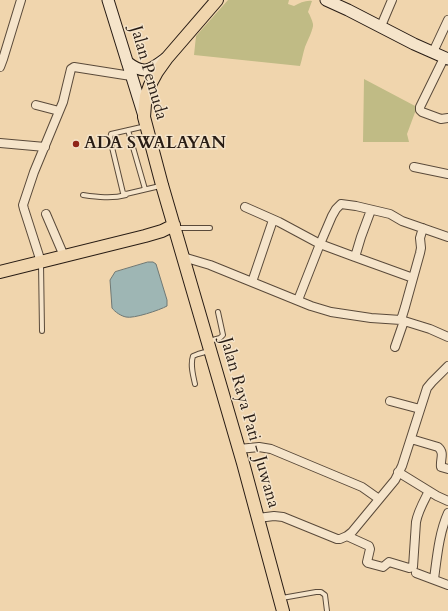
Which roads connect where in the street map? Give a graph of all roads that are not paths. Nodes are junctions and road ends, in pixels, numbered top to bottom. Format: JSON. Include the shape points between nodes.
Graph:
{"nodes":[{"id":1,"x":21,"y":0,"type":"edge"},
{"id":2,"x":108,"y":0,"type":"edge"},
{"id":3,"x":217,"y":0,"type":"edge"},
{"id":4,"x":326,"y":0,"type":"edge"},
{"id":5,"x":392,"y":0,"type":"edge"},
{"id":6,"x":448,"y":20,"type":"edge"},
{"id":7,"x":381,"y":26,"type":"junction"},
{"id":8,"x":433,"y":52,"type":"junction"},
{"id":9,"x":167,"y":58,"type":"junction"},
{"id":10,"x":446,"y":59,"type":"edge"},
{"id":11,"x":127,"y":62,"type":"junction"},
{"id":12,"x":0,"y":67,"type":"edge"},
{"id":13,"x":131,"y":76,"type":"junction"},
{"id":14,"x":36,"y":105,"type":"dead end"},
{"id":15,"x":59,"y":112,"type":"junction"},
{"id":16,"x":448,"y":118,"type":"edge"},
{"id":17,"x":145,"y":121,"type":"junction"},
{"id":18,"x":128,"y":130,"type":"junction"},
{"id":19,"x":0,"y":143,"type":"edge"},
{"id":20,"x":45,"y":147,"type":"junction"},
{"id":21,"x":414,"y":167,"type":"dead end"},
{"id":22,"x":448,"y":174,"type":"edge"},
{"id":23,"x":162,"y":185,"type":"junction"},
{"id":24,"x":145,"y":189,"type":"junction"},
{"id":25,"x":126,"y":194,"type":"junction"},
{"id":26,"x":83,"y":195,"type":"dead end"},
{"id":27,"x":245,"y":207,"type":"dead end"},
{"id":28,"x":371,"y":210,"type":"junction"},
{"id":29,"x":46,"y":214,"type":"dead end"},
{"id":30,"x":273,"y":220,"type":"junction"},
{"id":31,"x":175,"y":226,"type":"junction"},
{"id":32,"x":210,"y":228,"type":"dead end"},
{"id":33,"x":423,"y":228,"type":"junction"},
{"id":34,"x":448,"y":237,"type":"edge"},
{"id":35,"x":320,"y":244,"type":"junction"},
{"id":36,"x":182,"y":251,"type":"junction"},
{"id":37,"x":64,"y":256,"type":"junction"},
{"id":38,"x":355,"y":257,"type":"junction"},
{"id":39,"x":41,"y":262,"type":"junction"},
{"id":40,"x":0,"y":272,"type":"edge"},
{"id":41,"x":413,"y":278,"type":"junction"},
{"id":42,"x":252,"y":282,"type":"junction"},
{"id":43,"x":298,"y":300,"type":"junction"},
{"id":44,"x":218,"y":312,"type":"dead end"},
{"id":45,"x":402,"y":321,"type":"junction"},
{"id":46,"x":42,"y":331,"type":"dead end"},
{"id":47,"x":448,"y":337,"type":"edge"},
{"id":48,"x":210,"y":346,"type":"junction"},
{"id":49,"x":396,"y":347,"type":"dead end"},
{"id":50,"x":448,"y":366,"type":"edge"},
{"id":51,"x":195,"y":384,"type":"dead end"},
{"id":52,"x":390,"y":401,"type":"dead end"},
{"id":53,"x":420,"y":409,"type":"junction"},
{"id":54,"x":411,"y":439,"type":"junction"},
{"id":55,"x":239,"y":448,"type":"junction"},
{"id":56,"x":448,"y":469,"type":"edge"},
{"id":57,"x":398,"y":472,"type":"junction"},
{"id":58,"x":429,"y":491,"type":"junction"},
{"id":59,"x":379,"y":499,"type":"junction"},
{"id":60,"x":448,"y":501,"type":"edge"},
{"id":61,"x":448,"y":512,"type":"edge"},
{"id":62,"x":258,"y":518,"type":"junction"},
{"id":63,"x":445,"y":532,"type":"edge"},
{"id":64,"x":347,"y":536,"type":"junction"},
{"id":65,"x":416,"y":572,"type":"dead end"},
{"id":66,"x":434,"y":579,"type":"junction"},
{"id":67,"x":448,"y":584,"type":"edge"},
{"id":68,"x":279,"y":599,"type":"junction"},
{"id":69,"x":283,"y":611,"type":"edge"},
{"id":70,"x":328,"y":611,"type":"edge"}],
"edges":[{"from":1,"to":12,"type":"street"},
{"from":2,"to":11,"type":"main road","name":"Jalan Pemuda"},
{"from":3,"to":9,"type":"main road"},
{"from":4,"to":7,"type":"main road"},
{"from":5,"to":7,"type":"street"},
{"from":6,"to":8,"type":"street"},
{"from":7,"to":8,"type":"main road"},
{"from":8,"to":10,"type":"main road"},
{"from":9,"to":11,"type":"main road","via":[[148,70],[138,69]]},
{"from":9,"to":17,"type":"main road","via":[[150,85],[144,104]]},
{"from":10,"to":16,"type":"street","via":[[420,110],[441,119]]},
{"from":11,"to":13,"type":"main road","name":"Jalan Pemuda"},
{"from":13,"to":15,"type":"street","via":[[72,67]]},
{"from":13,"to":17,"type":"main road","name":"Jalan Pemuda"},
{"from":14,"to":15,"type":"street"},
{"from":15,"to":20,"type":"street"},
{"from":17,"to":18,"type":"lane"},
{"from":17,"to":23,"type":"main road","name":"Jalan Pemuda"},
{"from":18,"to":24,"type":"lane"},
{"from":18,"to":25,"type":"lane","via":[[111,134],[110,140],[123,193]]},
{"from":19,"to":20,"type":"street"},
{"from":20,"to":39,"type":"street","via":[[23,205]]},
{"from":21,"to":22,"type":"street"},
{"from":23,"to":24,"type":"lane"},
{"from":23,"to":31,"type":"main road","name":"Jalan Pemuda"},
{"from":24,"to":25,"type":"lane"},
{"from":25,"to":26,"type":"lane","via":[[104,198]]},
{"from":27,"to":30,"type":"street"},
{"from":28,"to":33,"type":"street","via":[[390,214]]},
{"from":28,"to":35,"type":"street","via":[[339,205]]},
{"from":28,"to":38,"type":"street"},
{"from":29,"to":37,"type":"street"},
{"from":30,"to":35,"type":"street"},
{"from":30,"to":42,"type":"street"},
{"from":31,"to":32,"type":"lane"},
{"from":31,"to":36,"type":"main road","name":"Jalan Raya Pati - Juwana"},
{"from":31,"to":37,"type":"main road"},
{"from":33,"to":34,"type":"street"},
{"from":33,"to":41,"type":"street"},
{"from":35,"to":38,"type":"street"},
{"from":35,"to":43,"type":"street"},
{"from":36,"to":42,"type":"street"},
{"from":36,"to":48,"type":"main road","name":"Jalan Raya Pati - Juwana"},
{"from":37,"to":39,"type":"main road"},
{"from":38,"to":41,"type":"street"},
{"from":39,"to":40,"type":"main road"},
{"from":39,"to":46,"type":"lane"},
{"from":41,"to":45,"type":"street"},
{"from":42,"to":43,"type":"street"},
{"from":43,"to":45,"type":"street","via":[[331,312]]},
{"from":44,"to":48,"type":"lane","via":[[223,335]]},
{"from":45,"to":47,"type":"street"},
{"from":45,"to":49,"type":"street"},
{"from":48,"to":51,"type":"lane","via":[[193,356],[192,373]]},
{"from":48,"to":55,"type":"main road","name":"Jalan Raya Pati - Juwana"},
{"from":50,"to":53,"type":"street","via":[[429,384]]},
{"from":52,"to":53,"type":"street"},
{"from":53,"to":54,"type":"street"},
{"from":54,"to":56,"type":"street","via":[[438,447],[442,453],[441,467]]},
{"from":54,"to":57,"type":"street"},
{"from":55,"to":59,"type":"street","via":[[271,449],[362,487]]},
{"from":55,"to":62,"type":"main road","name":"Jalan Raya Pati - Juwana"},
{"from":57,"to":58,"type":"street"},
{"from":57,"to":59,"type":"street"},
{"from":58,"to":60,"type":"street"},
{"from":58,"to":64,"type":"street","via":[[417,517],[413,567],[389,562],[383,567],[368,563],[369,546]]},
{"from":59,"to":64,"type":"street"},
{"from":61,"to":63,"type":"street"},
{"from":62,"to":64,"type":"street","via":[[283,517],[333,538]]},
{"from":62,"to":68,"type":"main road","name":"Jalan Raya Pati - Juwana"},
{"from":63,"to":66,"type":"street"},
{"from":65,"to":66,"type":"street"},
{"from":66,"to":67,"type":"street"},
{"from":68,"to":69,"type":"main road","name":"Jalan Raya Pati - Juwana"},
{"from":68,"to":70,"type":"lane","via":[[321,592],[325,595]]}]}
